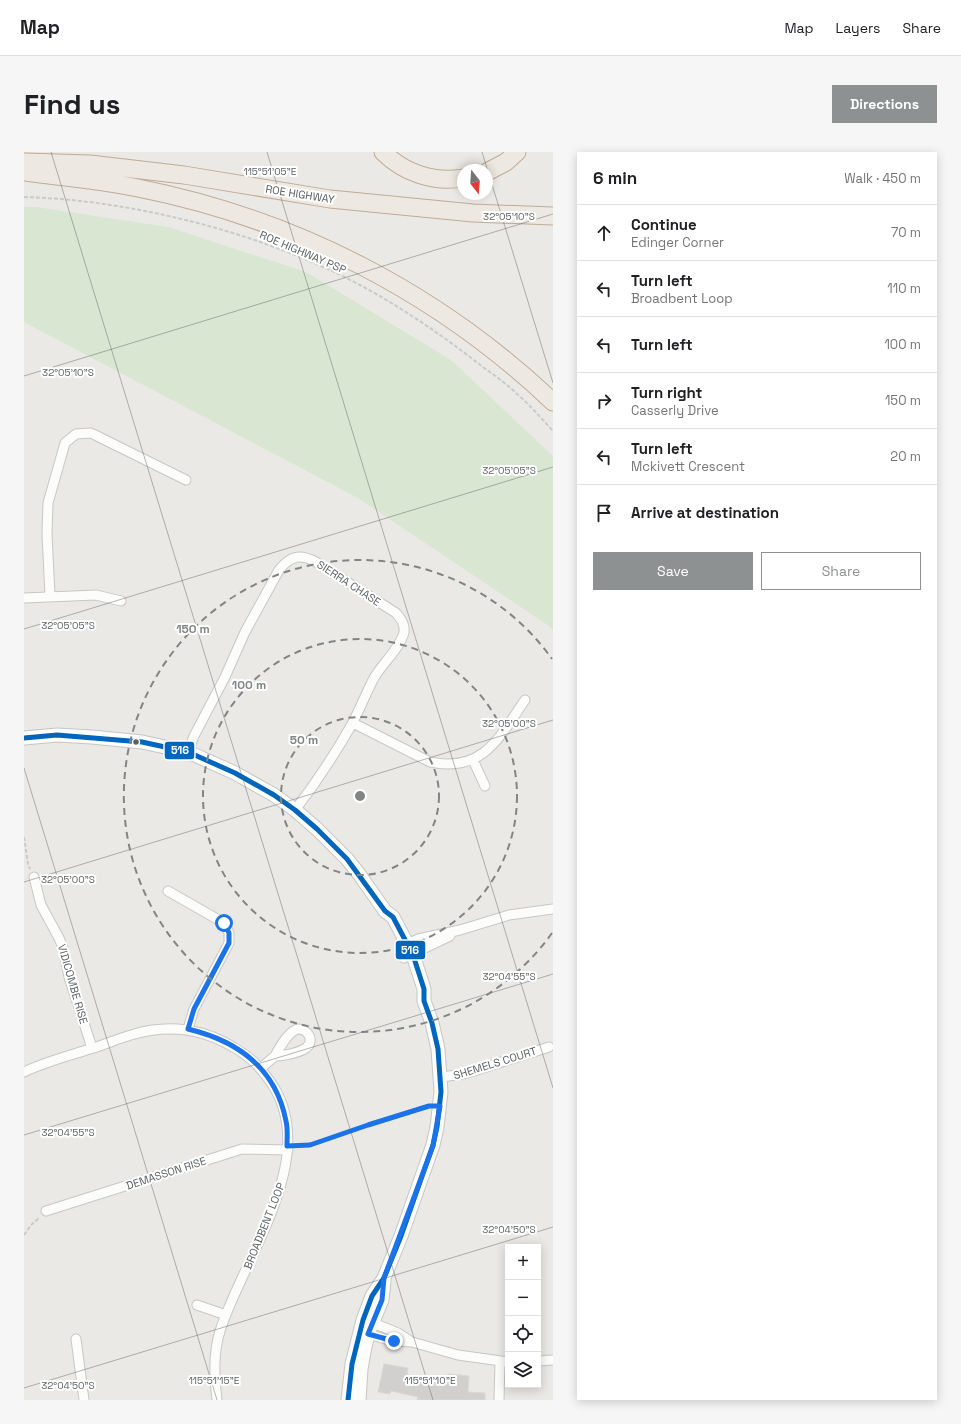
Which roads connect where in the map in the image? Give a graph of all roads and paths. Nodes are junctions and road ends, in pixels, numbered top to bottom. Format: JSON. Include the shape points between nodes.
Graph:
{"nodes":[{"id":1,"x":383,"y":152,"type":"edge"},
{"id":2,"x":517,"y":152,"type":"edge"},
{"id":3,"x":24,"y":162,"type":"edge"},
{"id":4,"x":493,"y":169,"type":"edge"},
{"id":5,"x":24,"y":172,"type":"edge"},
{"id":6,"x":457,"y":178,"type":"edge"},
{"id":7,"x":24,"y":198,"type":"edge"},
{"id":8,"x":553,"y":215,"type":"edge"},
{"id":9,"x":553,"y":402,"type":"edge"},
{"id":10,"x":553,"y":431,"type":"edge"},
{"id":11,"x":186,"y":480,"type":"dead end"},
{"id":12,"x":50,"y":596,"type":"junction"},
{"id":13,"x":24,"y":598,"type":"edge"},
{"id":14,"x":121,"y":601,"type":"dead end"},
{"id":15,"x":525,"y":700,"type":"dead end"},
{"id":16,"x":353,"y":723,"type":"junction"},
{"id":17,"x":24,"y":738,"type":"edge"},
{"id":18,"x":188,"y":752,"type":"junction"},
{"id":19,"x":473,"y":760,"type":"junction"},
{"id":20,"x":485,"y":786,"type":"dead end"},
{"id":21,"x":295,"y":810,"type":"junction"},
{"id":22,"x":24,"y":837,"type":"edge"},
{"id":23,"x":34,"y":877,"type":"joint"},
{"id":24,"x":168,"y":891,"type":"dead end"},
{"id":25,"x":553,"y":909,"type":"edge"},
{"id":26,"x":460,"y":930,"type":"junction"},
{"id":27,"x":406,"y":951,"type":"junction"},
{"id":28,"x":188,"y":1029,"type":"junction"},
{"id":29,"x":549,"y":1047,"type":"dead end"},
{"id":30,"x":92,"y":1048,"type":"junction"},
{"id":31,"x":275,"y":1056,"type":"dead end"},
{"id":32,"x":261,"y":1068,"type":"junction"},
{"id":33,"x":24,"y":1072,"type":"edge"},
{"id":34,"x":441,"y":1077,"type":"junction"},
{"id":35,"x":440,"y":1106,"type":"junction"},
{"id":36,"x":287,"y":1148,"type":"junction"},
{"id":37,"x":46,"y":1211,"type":"joint"},
{"id":38,"x":24,"y":1235,"type":"edge"},
{"id":39,"x":197,"y":1305,"type":"dead end"},
{"id":40,"x":226,"y":1315,"type":"junction"},
{"id":41,"x":366,"y":1327,"type":"junction"},
{"id":42,"x":76,"y":1339,"type":"dead end"},
{"id":43,"x":553,"y":1360,"type":"edge"},
{"id":44,"x":541,"y":1361,"type":"edge"},
{"id":45,"x":504,"y":1362,"type":"edge"},
{"id":46,"x":84,"y":1400,"type":"edge"},
{"id":47,"x":217,"y":1400,"type":"edge"},
{"id":48,"x":348,"y":1400,"type":"edge"},
{"id":49,"x":359,"y":1400,"type":"edge"},
{"id":50,"x":499,"y":1400,"type":"edge"}],
"edges":[{"from":1,"to":6,"type":"highway","via":[[404,168],[420,175],[438,179]]},
{"from":2,"to":4,"type":"highway"},
{"from":3,"to":8,"type":"highway","name":"ROE HIGHWAY","via":[[90,164],[184,174],[330,199],[452,211]]},
{"from":5,"to":9,"type":"highway","via":[[113,183],[163,193],[267,224],[326,248],[383,277],[438,310],[490,347]]},
{"from":7,"to":10,"type":"path","name":"ROE HIGHWAY PSP","via":[[107,204],[169,215],[215,227],[323,267],[366,289],[462,350],[517,393]]},
{"from":11,"to":12,"type":"street","via":[[91,433],[76,434],[65,443],[48,503]]},
{"from":12,"to":13,"type":"street"},
{"from":12,"to":14,"type":"street","via":[[96,595]]},
{"from":15,"to":19,"type":"street","via":[[489,749]]},
{"from":16,"to":18,"type":"street","name":"SIERRA CHASE","via":[[375,676],[400,642],[404,633],[402,620],[396,613],[316,562],[306,557],[297,557],[285,563],[279,570]]},
{"from":16,"to":19,"type":"street","via":[[430,762],[443,765]]},
{"from":16,"to":21,"type":"street","name":"SIERRA CHASE","via":[[316,784]]},
{"from":17,"to":18,"type":"street","via":[[57,735],[92,736],[142,742]]},
{"from":18,"to":21,"type":"street","via":[[234,773]]},
{"from":19,"to":20,"type":"street"},
{"from":21,"to":27,"type":"street","via":[[317,829],[359,874],[385,911],[388,923]]},
{"from":22,"to":23,"type":"path","via":[[28,864]]},
{"from":23,"to":30,"type":"street","name":"VIDICOMBE RISE","via":[[41,905],[63,948],[69,977]]},
{"from":24,"to":28,"type":"street","via":[[224,923],[229,933],[229,943],[194,1009]]},
{"from":25,"to":26,"type":"street","via":[[509,916]]},
{"from":26,"to":27,"type":"street"},
{"from":26,"to":27,"type":"street","via":[[418,939]]},
{"from":27,"to":34,"type":"street","via":[[417,993],[424,1001],[436,1037]]},
{"from":28,"to":30,"type":"street","name":"BROADBENT LOOP","via":[[157,1029]]},
{"from":28,"to":32,"type":"street","name":"BROADBENT LOOP","via":[[226,1042],[248,1055]]},
{"from":29,"to":34,"type":"street","name":"SHEMELS COURT","via":[[464,1074]]},
{"from":30,"to":33,"type":"street","name":"BROADBENT LOOP"},
{"from":31,"to":32,"type":"street"},
{"from":32,"to":36,"type":"street","name":"BROADBENT LOOP","via":[[277,1092],[283,1107],[287,1123]]},
{"from":34,"to":35,"type":"street"},
{"from":35,"to":36,"type":"path","via":[[429,1106],[310,1145]]},
{"from":35,"to":41,"type":"street","via":[[433,1146],[384,1278],[372,1296]]},
{"from":36,"to":37,"type":"street","name":"DEMASSON RISE","via":[[242,1149]]},
{"from":36,"to":40,"type":"street","name":"BROADBENT LOOP","via":[[284,1178]]},
{"from":37,"to":38,"type":"path"},
{"from":39,"to":40,"type":"street"},
{"from":40,"to":47,"type":"street","name":"BROADBENT LOOP","via":[[216,1352]]},
{"from":41,"to":45,"type":"street","via":[[398,1333],[412,1342],[458,1355]]},
{"from":41,"to":48,"type":"street","via":[[352,1364]]},
{"from":41,"to":49,"type":"street"},
{"from":42,"to":46,"type":"street"},
{"from":43,"to":44,"type":"street"},
{"from":45,"to":50,"type":"street"}]}
